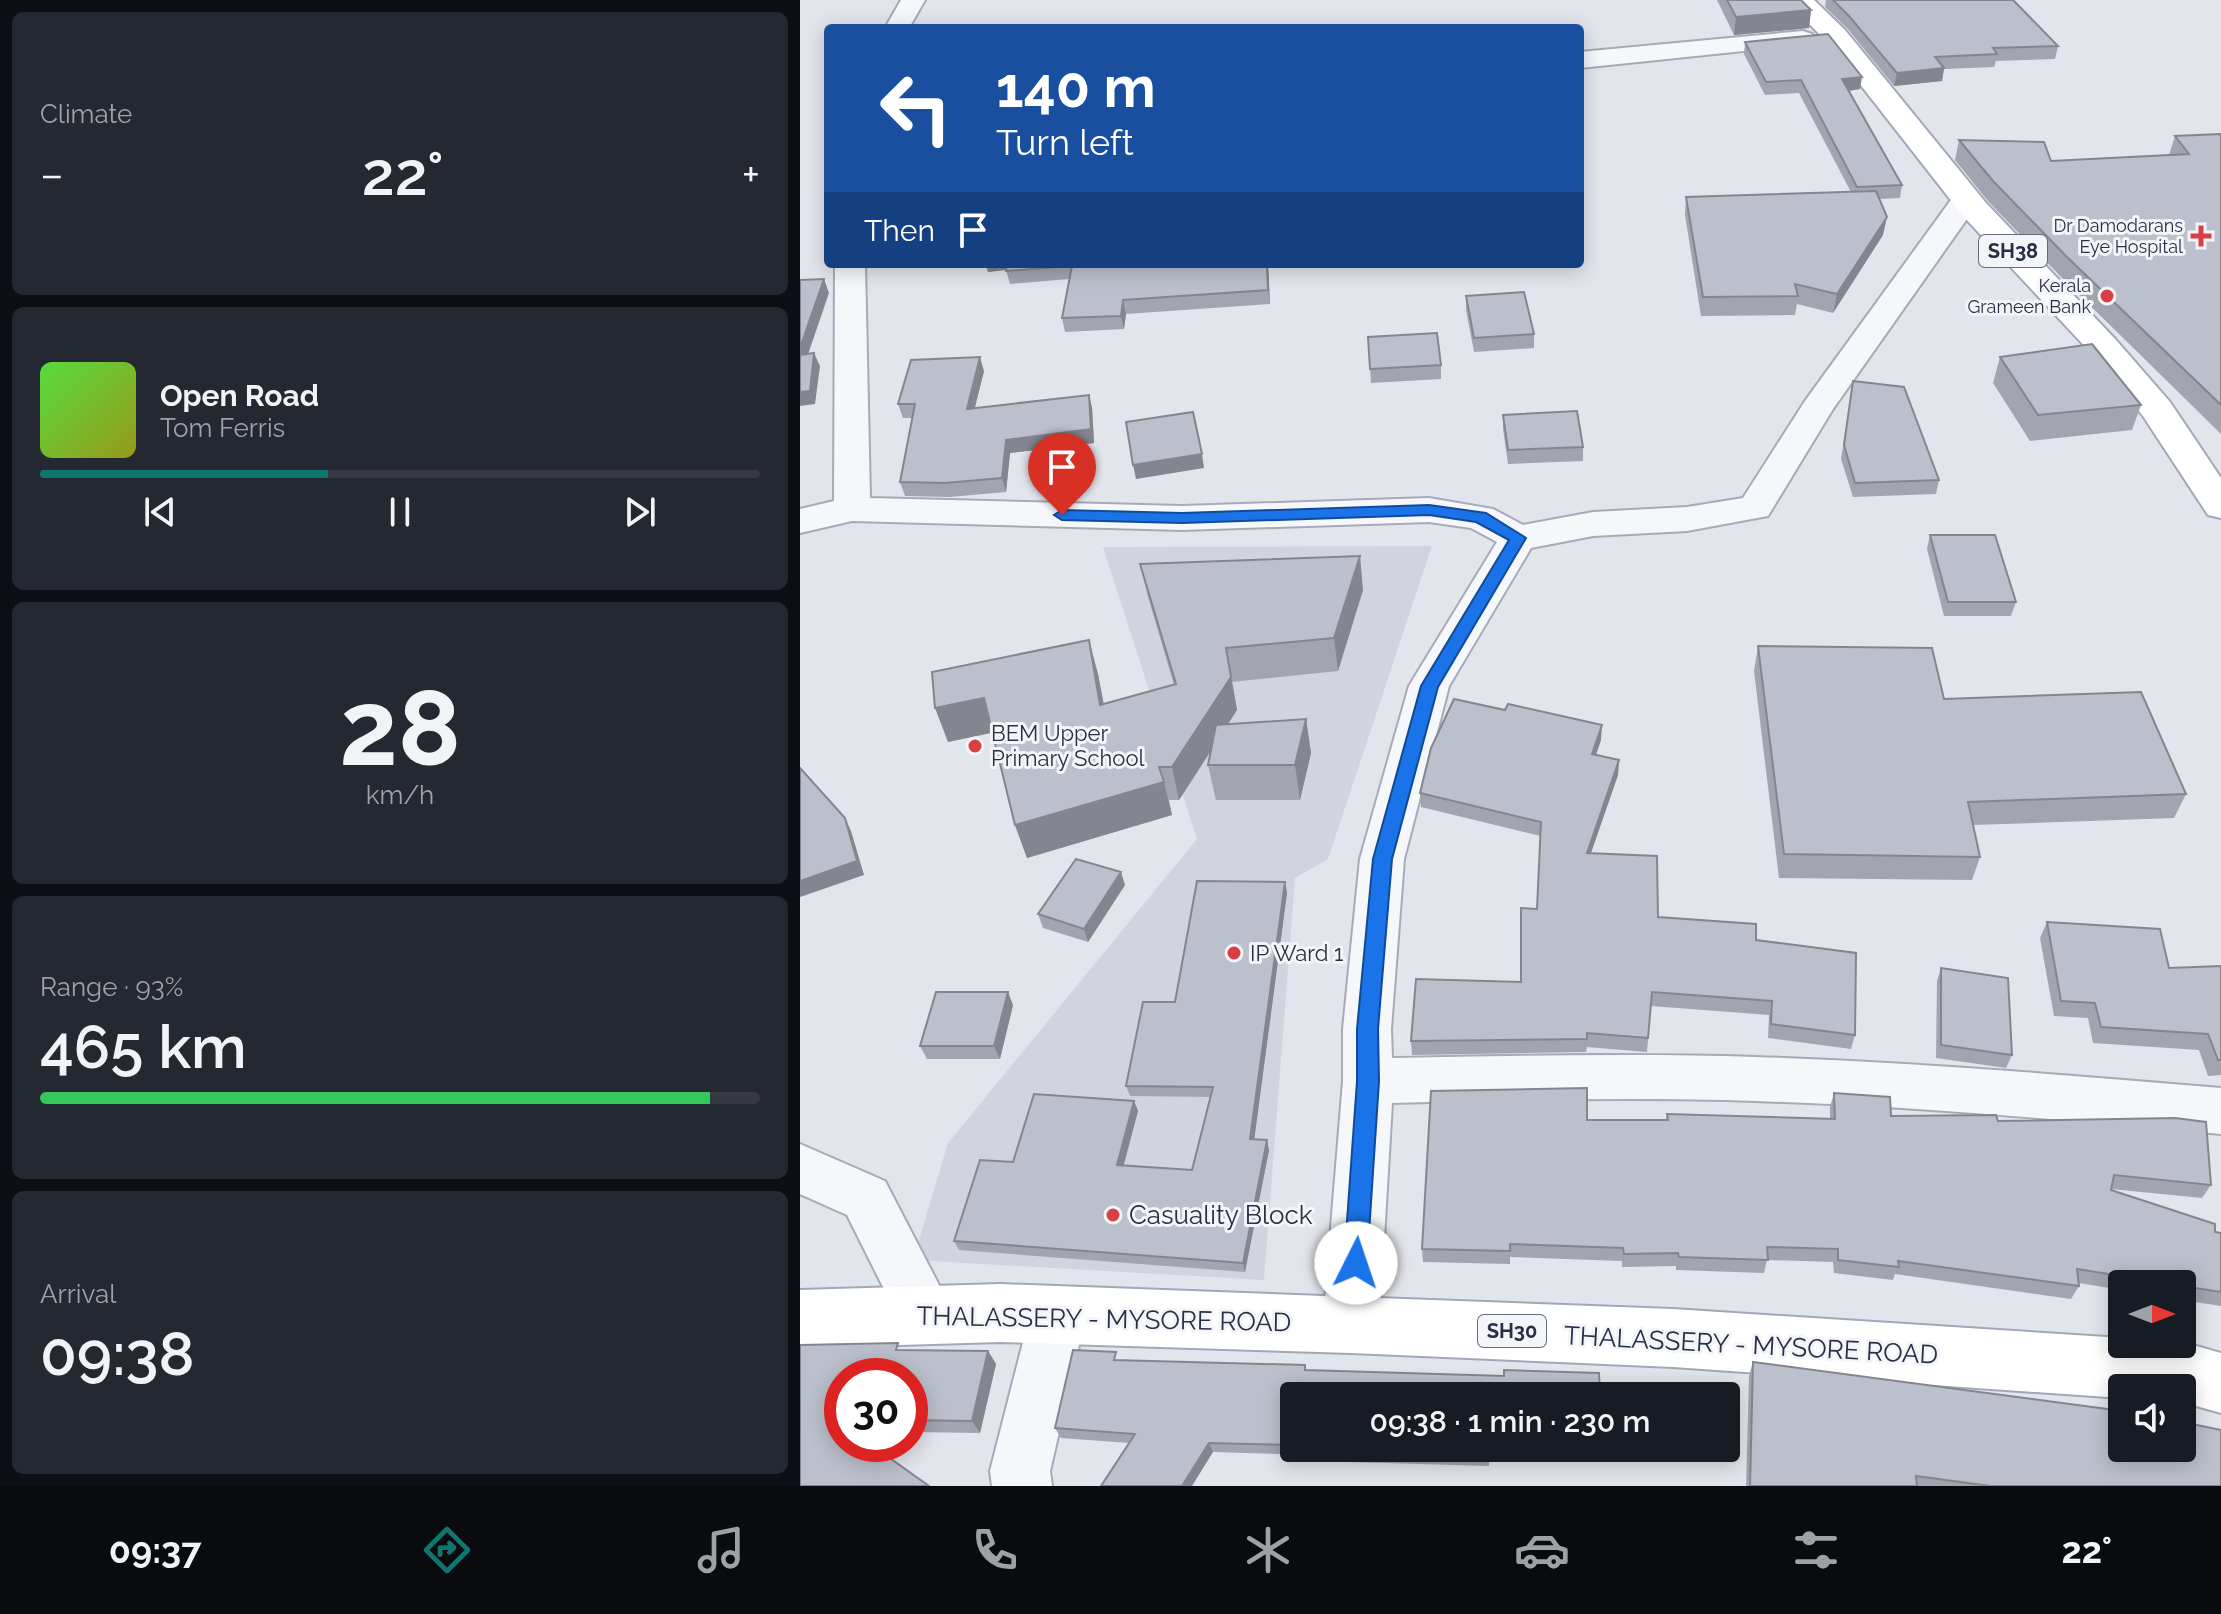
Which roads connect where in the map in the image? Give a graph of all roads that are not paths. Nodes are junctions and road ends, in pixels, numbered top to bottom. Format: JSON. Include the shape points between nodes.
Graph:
{"nodes":[{"id":1,"x":913,"y":0,"type":"edge"},
{"id":2,"x":1799,"y":0,"type":"edge"},
{"id":3,"x":899,"y":24,"type":"edge"},
{"id":4,"x":1836,"y":36,"type":"junction"},
{"id":5,"x":1584,"y":60,"type":"edge"},
{"id":6,"x":1966,"y":199,"type":"junction"},
{"id":7,"x":850,"y":268,"type":"edge"},
{"id":8,"x":2221,"y":506,"type":"edge"},
{"id":9,"x":852,"y":509,"type":"junction"},
{"id":10,"x":800,"y":521,"type":"edge"},
{"id":11,"x":1518,"y":538,"type":"junction"},
{"id":12,"x":1368,"y":1081,"type":"junction"},
{"id":13,"x":2221,"y":1111,"type":"edge"},
{"id":14,"x":800,"y":1168,"type":"edge"},
{"id":15,"x":926,"y":1314,"type":"junction"},
{"id":16,"x":1058,"y":1315,"type":"junction"},
{"id":17,"x":800,"y":1319,"type":"edge"},
{"id":18,"x":1351,"y":1324,"type":"junction"},
{"id":19,"x":2221,"y":1383,"type":"edge"},
{"id":20,"x":1022,"y":1486,"type":"edge"}],
"edges":[{"from":1,"to":3,"type":"street"},
{"from":2,"to":4,"type":"main road","number":"SH38"},
{"from":4,"to":5,"type":"street"},
{"from":4,"to":6,"type":"main road","number":"SH38"},
{"from":6,"to":8,"type":"main road","number":"SH38","via":[[2157,410]]},
{"from":6,"to":11,"type":"street","via":[[1817,408],[1755,508],[1687,519],[1593,524]]},
{"from":7,"to":9,"type":"street"},
{"from":9,"to":10,"type":"street"},
{"from":9,"to":11,"type":"street","via":[[1182,518],[1429,510],[1480,517]]},
{"from":11,"to":12,"type":"street","via":[[1429,686],[1404,776],[1382,859],[1367,1029]]},
{"from":12,"to":13,"type":"street","via":[[1560,1076],[1755,1079],[2018,1092]]},
{"from":12,"to":18,"type":"street"},
{"from":14,"to":15,"type":"street","via":[[866,1198]]},
{"from":15,"to":16,"type":"main road","name":"THALASSERY - MYSORE ROAD","number":"SH30"},
{"from":15,"to":17,"type":"main road","name":"THALASSERY - MYSORE ROAD","number":"SH30"},
{"from":16,"to":18,"type":"main road","name":"THALASSERY - MYSORE ROAD","number":"SH30"},
{"from":16,"to":20,"type":"street","via":[[1020,1471]]},
{"from":18,"to":19,"type":"main road","name":"THALASSERY - MYSORE ROAD","number":"SH30","via":[[1673,1338],[2166,1371]]}]}
